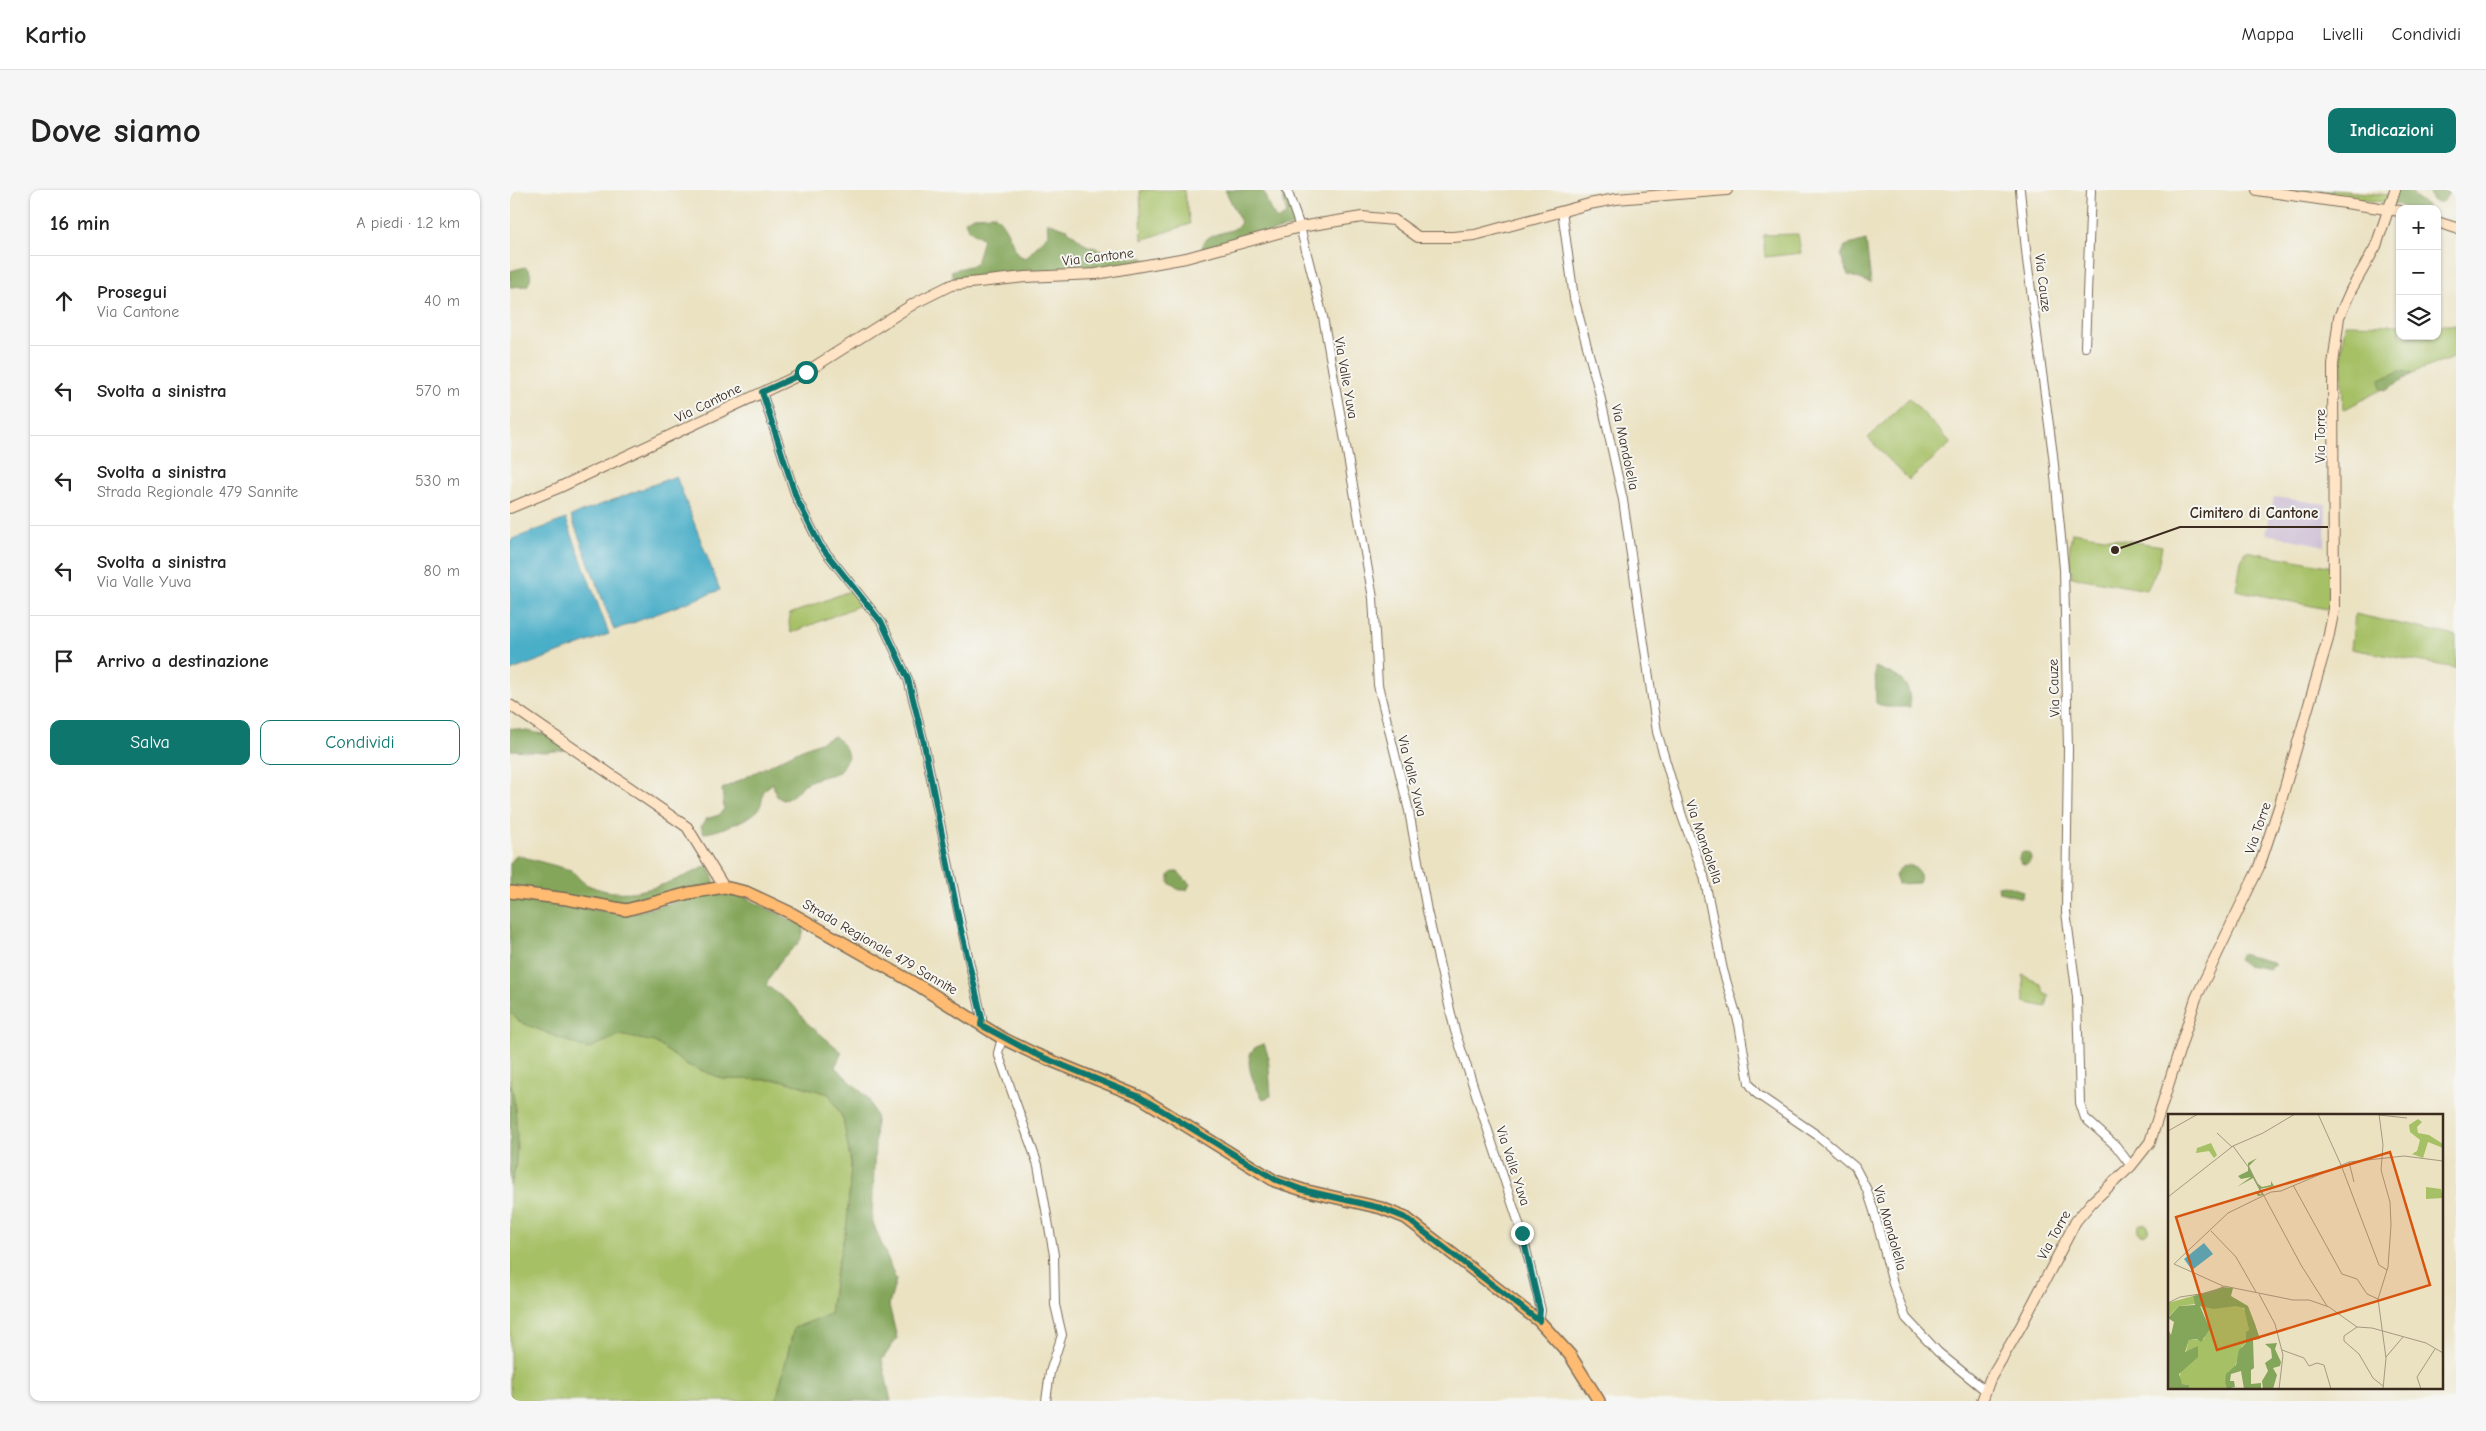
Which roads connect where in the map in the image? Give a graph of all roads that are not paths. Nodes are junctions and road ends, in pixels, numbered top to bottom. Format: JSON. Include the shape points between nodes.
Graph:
{"nodes":[{"id":1,"x":1287,"y":190,"type":"edge"},
{"id":2,"x":1727,"y":190,"type":"edge"},
{"id":3,"x":2020,"y":190,"type":"edge"},
{"id":4,"x":2091,"y":190,"type":"edge"},
{"id":5,"x":2258,"y":190,"type":"edge"},
{"id":6,"x":2395,"y":190,"type":"edge"},
{"id":7,"x":2388,"y":208,"type":"junction"},
{"id":8,"x":2396,"y":210,"type":"edge"},
{"id":9,"x":1562,"y":211,"type":"junction"},
{"id":10,"x":2441,"y":223,"type":"edge"},
{"id":11,"x":1300,"y":227,"type":"junction"},
{"id":12,"x":2456,"y":228,"type":"edge"},
{"id":13,"x":2085,"y":347,"type":"dead end"},
{"id":14,"x":762,"y":392,"type":"junction"},
{"id":15,"x":510,"y":508,"type":"edge"},
{"id":16,"x":510,"y":705,"type":"edge"},
{"id":17,"x":724,"y":886,"type":"junction"},
{"id":18,"x":510,"y":892,"type":"edge"},
{"id":19,"x":981,"y":1025,"type":"junction"},
{"id":20,"x":1002,"y":1038,"type":"junction"},
{"id":21,"x":2130,"y":1166,"type":"junction"},
{"id":22,"x":1539,"y":1321,"type":"junction"},
{"id":23,"x":1984,"y":1396,"type":"edge"},
{"id":24,"x":1046,"y":1401,"type":"edge"},
{"id":25,"x":1599,"y":1401,"type":"edge"}],
"edges":[{"from":1,"to":11,"type":"street","name":"Via Valle Yuva"},
{"from":2,"to":9,"type":"main road","name":"Via Cantone","via":[[1616,199]]},
{"from":3,"to":21,"type":"street","name":"Via Cauze","via":[[2064,569],[2068,749],[2066,912],[2076,997],[2080,1103],[2085,1118],[2116,1146]]},
{"from":4,"to":13,"type":"street"},
{"from":5,"to":7,"type":"main road"},
{"from":6,"to":7,"type":"main road","name":"Via Torre"},
{"from":7,"to":8,"type":"main road"},
{"from":7,"to":21,"type":"main road","name":"Via Torre","via":[[2376,246],[2339,317],[2333,365],[2334,609],[2328,639],[2259,867],[2196,998],[2150,1142]]},
{"from":9,"to":11,"type":"main road","name":"Via Cantone","via":[[1475,235],[1453,237],[1418,237],[1394,220],[1374,217]]},
{"from":9,"to":23,"type":"street","name":"Via Mandolella","via":[[1574,298],[1623,500],[1657,732],[1704,876],[1723,970],[1740,1024],[1749,1083],[1757,1094],[1817,1135],[1855,1167],[1874,1210],[1899,1304],[1906,1318]]},
{"from":10,"to":12,"type":"main road"},
{"from":11,"to":14,"type":"main road","name":"Via Cantone","via":[[1186,258],[1096,274],[952,285],[915,302],[806,372]]},
{"from":11,"to":22,"type":"street","name":"Via Valle Yuva","via":[[1322,317],[1372,598],[1378,685],[1410,811],[1427,911],[1455,1032],[1522,1233],[1540,1310]]},
{"from":14,"to":15,"type":"main road","name":"Via Cantone"},
{"from":14,"to":19,"type":"street","via":[[796,497],[820,545],[882,623],[908,679]]},
{"from":16,"to":17,"type":"main road","via":[[687,827]]},
{"from":17,"to":18,"type":"main road","name":"Strada Regionale 479 Sannite","via":[[626,910]]},
{"from":17,"to":19,"type":"main road","name":"Strada Regionale 479 Sannite","via":[[746,892],[791,913]]},
{"from":19,"to":20,"type":"main road","name":"Strada Regionale 479 Sannite"},
{"from":20,"to":22,"type":"main road","name":"Strada Regionale 479 Sannite","via":[[1140,1097],[1276,1180],[1303,1190],[1381,1208],[1406,1218]]},
{"from":20,"to":24,"type":"street","via":[[998,1052],[1038,1165],[1054,1254],[1055,1305],[1062,1334],[1050,1372]]},
{"from":21,"to":23,"type":"main road","name":"Via Torre","via":[[2076,1221]]},
{"from":22,"to":25,"type":"main road","name":"Strada Regionale 479 Sannite","via":[[1570,1355]]}]}
